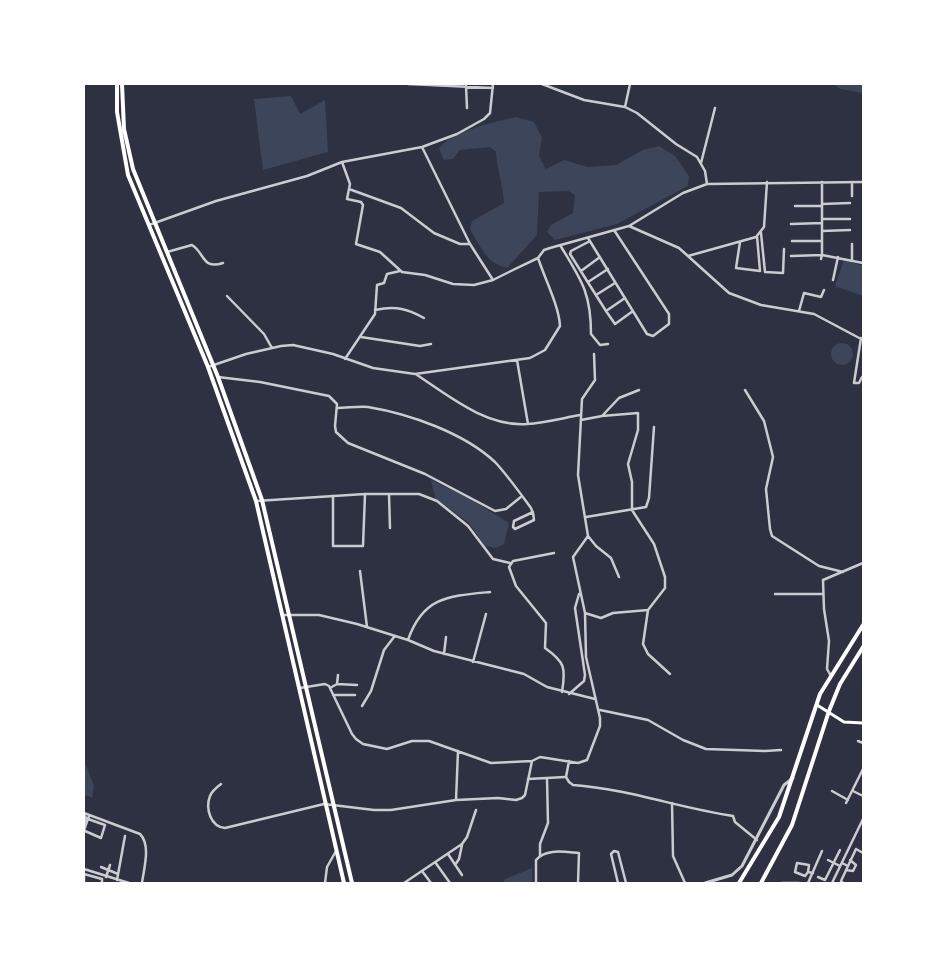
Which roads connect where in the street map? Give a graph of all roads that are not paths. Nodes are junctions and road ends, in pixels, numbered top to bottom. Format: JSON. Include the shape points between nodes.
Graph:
{"nodes":[{"id":1,"x":117,"y":84,"type":"edge"},
{"id":2,"x":122,"y":84,"type":"edge"},
{"id":3,"x":408,"y":84,"type":"edge"},
{"id":4,"x":494,"y":84,"type":"edge"},
{"id":5,"x":542,"y":84,"type":"edge"},
{"id":6,"x":548,"y":84,"type":"edge"},
{"id":7,"x":630,"y":84,"type":"edge"},
{"id":8,"x":466,"y":86,"type":"junction"},
{"id":9,"x":551,"y":87,"type":"junction"},
{"id":10,"x":493,"y":88,"type":"junction"},
{"id":11,"x":625,"y":107,"type":"junction"},
{"id":12,"x":467,"y":108,"type":"dead end"},
{"id":13,"x":715,"y":108,"type":"dead end"},
{"id":14,"x":422,"y":147,"type":"junction"},
{"id":15,"x":342,"y":162,"type":"junction"},
{"id":16,"x":701,"y":162,"type":"junction"},
{"id":17,"x":134,"y":172,"type":"junction"},
{"id":18,"x":128,"y":175,"type":"junction"},
{"id":19,"x":767,"y":182,"type":"junction"},
{"id":20,"x":822,"y":182,"type":"junction"},
{"id":21,"x":852,"y":182,"type":"junction"},
{"id":22,"x":863,"y":182,"type":"edge"},
{"id":23,"x":707,"y":184,"type":"junction"},
{"id":24,"x":350,"y":189,"type":"junction"},
{"id":25,"x":852,"y":196,"type":"dead end"},
{"id":26,"x":850,"y":203,"type":"dead end"},
{"id":27,"x":822,"y":205,"type":"junction"},
{"id":28,"x":795,"y":206,"type":"dead end"},
{"id":29,"x":850,"y":219,"type":"dead end"},
{"id":30,"x":822,"y":221,"type":"junction"},
{"id":31,"x":151,"y":224,"type":"junction"},
{"id":32,"x":791,"y":224,"type":"dead end"},
{"id":33,"x":629,"y":226,"type":"junction"},
{"id":34,"x":614,"y":230,"type":"junction"},
{"id":35,"x":850,"y":230,"type":"dead end"},
{"id":36,"x":822,"y":231,"type":"junction"},
{"id":37,"x":761,"y":233,"type":"junction"},
{"id":38,"x":757,"y":236,"type":"junction"},
{"id":39,"x":589,"y":240,"type":"junction"},
{"id":40,"x":740,"y":241,"type":"junction"},
{"id":41,"x":792,"y":241,"type":"dead end"},
{"id":42,"x":822,"y":241,"type":"junction"},
{"id":43,"x":470,"y":244,"type":"junction"},
{"id":44,"x":852,"y":244,"type":"dead end"},
{"id":45,"x":560,"y":245,"type":"junction"},
{"id":46,"x":784,"y":249,"type":"dead end"},
{"id":47,"x":166,"y":252,"type":"junction"},
{"id":48,"x":822,"y":254,"type":"junction"},
{"id":49,"x":688,"y":256,"type":"junction"},
{"id":50,"x":791,"y":256,"type":"dead end"},
{"id":51,"x":600,"y":257,"type":"junction"},
{"id":52,"x":538,"y":258,"type":"junction"},
{"id":53,"x":838,"y":258,"type":"junction"},
{"id":54,"x":822,"y":260,"type":"dead end"},
{"id":55,"x":852,"y":260,"type":"junction"},
{"id":56,"x":223,"y":263,"type":"dead end"},
{"id":57,"x":863,"y":263,"type":"edge"},
{"id":58,"x":608,"y":269,"type":"junction"},
{"id":59,"x":400,"y":271,"type":"junction"},
{"id":60,"x":580,"y":271,"type":"junction"},
{"id":61,"x":494,"y":280,"type":"junction"},
{"id":62,"x":833,"y":280,"type":"dead end"},
{"id":63,"x":588,"y":282,"type":"junction"},
{"id":64,"x":615,"y":283,"type":"junction"},
{"id":65,"x":824,"y":290,"type":"dead end"},
{"id":66,"x":596,"y":295,"type":"junction"},
{"id":67,"x":227,"y":296,"type":"dead end"},
{"id":68,"x":625,"y":298,"type":"junction"},
{"id":69,"x":375,"y":310,"type":"junction"},
{"id":70,"x":606,"y":310,"type":"junction"},
{"id":71,"x":633,"y":311,"type":"junction"},
{"id":72,"x":799,"y":311,"type":"junction"},
{"id":73,"x":424,"y":318,"type":"dead end"},
{"id":74,"x":361,"y":337,"type":"junction"},
{"id":75,"x":862,"y":339,"type":"edge"},
{"id":76,"x":431,"y":344,"type":"dead end"},
{"id":77,"x":608,"y":344,"type":"dead end"},
{"id":78,"x":272,"y":348,"type":"junction"},
{"id":79,"x":594,"y":354,"type":"dead end"},
{"id":80,"x":345,"y":359,"type":"junction"},
{"id":81,"x":517,"y":360,"type":"junction"},
{"id":82,"x":213,"y":366,"type":"junction"},
{"id":83,"x":208,"y":367,"type":"junction"},
{"id":84,"x":415,"y":374,"type":"junction"},
{"id":85,"x":218,"y":377,"type":"junction"},
{"id":86,"x":862,"y":377,"type":"edge"},
{"id":87,"x":639,"y":390,"type":"dead end"},
{"id":88,"x":745,"y":390,"type":"dead end"},
{"id":89,"x":338,"y":408,"type":"junction"},
{"id":90,"x":580,"y":415,"type":"junction"},
{"id":91,"x":602,"y":416,"type":"junction"},
{"id":92,"x":581,"y":420,"type":"junction"},
{"id":93,"x":528,"y":424,"type":"junction"},
{"id":94,"x":654,"y":427,"type":"dead end"},
{"id":95,"x":238,"y":434,"type":"junction"},
{"id":96,"x":232,"y":435,"type":"junction"},
{"id":97,"x":365,"y":494,"type":"junction"},
{"id":98,"x":389,"y":494,"type":"junction"},
{"id":99,"x":333,"y":496,"type":"junction"},
{"id":100,"x":522,"y":496,"type":"junction"},
{"id":101,"x":262,"y":500,"type":"junction"},
{"id":102,"x":256,"y":502,"type":"junction"},
{"id":103,"x":632,"y":510,"type":"junction"},
{"id":104,"x":533,"y":512,"type":"junction"},
{"id":105,"x":586,"y":517,"type":"junction"},
{"id":106,"x":390,"y":528,"type":"dead end"},
{"id":107,"x":270,"y":533,"type":"junction"},
{"id":108,"x":264,"y":535,"type":"junction"},
{"id":109,"x":588,"y":536,"type":"junction"},
{"id":110,"x":554,"y":553,"type":"dead end"},
{"id":111,"x":510,"y":563,"type":"junction"},
{"id":112,"x":863,"y":563,"type":"edge"},
{"id":113,"x":360,"y":571,"type":"dead end"},
{"id":114,"x":843,"y":572,"type":"junction"},
{"id":115,"x":619,"y":577,"type":"dead end"},
{"id":116,"x":490,"y":592,"type":"dead end"},
{"id":117,"x":579,"y":593,"type":"junction"},
{"id":118,"x":774,"y":594,"type":"dead end"},
{"id":119,"x":823,"y":594,"type":"junction"},
{"id":120,"x":648,"y":610,"type":"junction"},
{"id":121,"x":585,"y":613,"type":"junction"},
{"id":122,"x":289,"y":614,"type":"junction"},
{"id":123,"x":486,"y":614,"type":"dead end"},
{"id":124,"x":283,"y":615,"type":"junction"},
{"id":125,"x":863,"y":626,"type":"edge"},
{"id":126,"x":367,"y":627,"type":"junction"},
{"id":127,"x":394,"y":637,"type":"junction"},
{"id":128,"x":446,"y":637,"type":"dead end"},
{"id":129,"x":408,"y":640,"type":"junction"},
{"id":130,"x":863,"y":647,"type":"edge"},
{"id":131,"x":444,"y":654,"type":"junction"},
{"id":132,"x":473,"y":662,"type":"junction"},
{"id":133,"x":670,"y":674,"type":"dead end"},
{"id":134,"x":338,"y":675,"type":"dead end"},
{"id":135,"x":831,"y":677,"type":"junction"},
{"id":136,"x":337,"y":684,"type":"junction"},
{"id":137,"x":357,"y":685,"type":"dead end"},
{"id":138,"x":306,"y":687,"type":"junction"},
{"id":139,"x":300,"y":688,"type":"junction"},
{"id":140,"x":330,"y":688,"type":"junction"},
{"id":141,"x":562,"y":692,"type":"junction"},
{"id":142,"x":569,"y":694,"type":"junction"},
{"id":143,"x":333,"y":695,"type":"junction"},
{"id":144,"x":356,"y":695,"type":"dead end"},
{"id":145,"x":595,"y":699,"type":"junction"},
{"id":146,"x":817,"y":705,"type":"junction"},
{"id":147,"x":362,"y":706,"type":"dead end"},
{"id":148,"x":600,"y":710,"type":"junction"},
{"id":149,"x":829,"y":711,"type":"junction"},
{"id":150,"x":811,"y":721,"type":"junction"},
{"id":151,"x":863,"y":724,"type":"edge"},
{"id":152,"x":315,"y":725,"type":"junction"},
{"id":153,"x":822,"y":725,"type":"junction"},
{"id":154,"x":308,"y":726,"type":"junction"},
{"id":155,"x":858,"y":741,"type":"dead end"},
{"id":156,"x":863,"y":743,"type":"edge"},
{"id":157,"x":781,"y":750,"type":"dead end"},
{"id":158,"x":458,"y":751,"type":"junction"},
{"id":159,"x":532,"y":761,"type":"junction"},
{"id":160,"x":569,"y":761,"type":"junction"},
{"id":161,"x":863,"y":769,"type":"edge"},
{"id":162,"x":326,"y":776,"type":"junction"},
{"id":163,"x":566,"y":777,"type":"junction"},
{"id":164,"x":319,"y":778,"type":"junction"},
{"id":165,"x":793,"y":778,"type":"junction"},
{"id":166,"x":528,"y":779,"type":"junction"},
{"id":167,"x":547,"y":779,"type":"junction"},
{"id":168,"x":221,"y":784,"type":"dead end"},
{"id":169,"x":853,"y":791,"type":"junction"},
{"id":170,"x":832,"y":792,"type":"dead end"},
{"id":171,"x":863,"y":796,"type":"edge"},
{"id":172,"x":456,"y":800,"type":"junction"},
{"id":173,"x":332,"y":803,"type":"junction"},
{"id":174,"x":672,"y":803,"type":"junction"},
{"id":175,"x":324,"y":804,"type":"junction"},
{"id":176,"x":476,"y":810,"type":"dead end"},
{"id":177,"x":84,"y":814,"type":"edge"},
{"id":178,"x":89,"y":817,"type":"junction"},
{"id":179,"x":863,"y":819,"type":"edge"},
{"id":180,"x":84,"y":825,"type":"edge"},
{"id":181,"x":125,"y":836,"type":"dead end"},
{"id":182,"x":757,"y":840,"type":"junction"},
{"id":183,"x":462,"y":844,"type":"junction"},
{"id":184,"x":840,"y":850,"type":"dead end"},
{"id":185,"x":336,"y":851,"type":"junction"},
{"id":186,"x":822,"y":851,"type":"dead end"},
{"id":187,"x":863,"y":852,"type":"edge"},
{"id":188,"x":448,"y":854,"type":"junction"},
{"id":189,"x":540,"y":856,"type":"junction"},
{"id":190,"x":828,"y":860,"type":"dead end"},
{"id":191,"x":850,"y":860,"type":"junction"},
{"id":192,"x":435,"y":862,"type":"junction"},
{"id":193,"x":834,"y":863,"type":"junction"},
{"id":194,"x":110,"y":864,"type":"dead end"},
{"id":195,"x":455,"y":865,"type":"junction"},
{"id":196,"x":841,"y":865,"type":"junction"},
{"id":197,"x":848,"y":866,"type":"junction"},
{"id":198,"x":101,"y":867,"type":"dead end"},
{"id":199,"x":84,"y":869,"type":"edge"},
{"id":200,"x":109,"y":870,"type":"junction"},
{"id":201,"x":846,"y":870,"type":"junction"},
{"id":202,"x":422,"y":871,"type":"junction"},
{"id":203,"x":808,"y":872,"type":"junction"},
{"id":204,"x":813,"y":873,"type":"junction"},
{"id":205,"x":84,"y":874,"type":"edge"},
{"id":206,"x":118,"y":874,"type":"junction"},
{"id":207,"x":462,"y":875,"type":"dead end"},
{"id":208,"x":106,"y":877,"type":"junction"},
{"id":209,"x":818,"y":877,"type":"dead end"},
{"id":210,"x":117,"y":880,"type":"junction"},
{"id":211,"x":84,"y":883,"type":"edge"},
{"id":212,"x":102,"y":883,"type":"edge"},
{"id":213,"x":129,"y":883,"type":"edge"},
{"id":214,"x":142,"y":883,"type":"edge"},
{"id":215,"x":325,"y":883,"type":"edge"},
{"id":216,"x":344,"y":883,"type":"edge"},
{"id":217,"x":352,"y":883,"type":"edge"},
{"id":218,"x":404,"y":883,"type":"edge"},
{"id":219,"x":431,"y":883,"type":"edge"},
{"id":220,"x":450,"y":883,"type":"edge"},
{"id":221,"x":536,"y":883,"type":"edge"},
{"id":222,"x":578,"y":883,"type":"edge"},
{"id":223,"x":618,"y":883,"type":"edge"},
{"id":224,"x":626,"y":883,"type":"edge"},
{"id":225,"x":684,"y":883,"type":"edge"},
{"id":226,"x":705,"y":883,"type":"edge"},
{"id":227,"x":739,"y":883,"type":"edge"},
{"id":228,"x":761,"y":883,"type":"edge"},
{"id":229,"x":782,"y":883,"type":"edge"},
{"id":230,"x":799,"y":883,"type":"edge"},
{"id":231,"x":808,"y":883,"type":"edge"},
{"id":232,"x":832,"y":883,"type":"edge"},
{"id":233,"x":843,"y":883,"type":"edge"}],
"edges":[{"from":1,"to":18,"type":"main road","via":[[117,112]]},
{"from":2,"to":17,"type":"main road","via":[[124,129]]},
{"from":3,"to":8,"type":"street"},
{"from":4,"to":10,"type":"street"},
{"from":5,"to":9,"type":"street"},
{"from":6,"to":9,"type":"street"},
{"from":7,"to":11,"type":"street"},
{"from":8,"to":10,"type":"street"},
{"from":8,"to":12,"type":"street"},
{"from":9,"to":11,"type":"street","via":[[584,100]]},
{"from":10,"to":14,"type":"street","via":[[490,113],[484,119],[457,134]]},
{"from":11,"to":16,"type":"street","via":[[649,121]]},
{"from":13,"to":16,"type":"street"},
{"from":14,"to":15,"type":"street"},
{"from":14,"to":43,"type":"street"},
{"from":15,"to":24,"type":"street"},
{"from":15,"to":31,"type":"street","via":[[307,176],[244,192]]},
{"from":16,"to":23,"type":"street"},
{"from":17,"to":18,"type":"main road"},
{"from":17,"to":31,"type":"main road"},
{"from":18,"to":31,"type":"main road"},
{"from":19,"to":20,"type":"street"},
{"from":19,"to":23,"type":"street"},
{"from":19,"to":37,"type":"street"},
{"from":20,"to":21,"type":"street"},
{"from":20,"to":27,"type":"street"},
{"from":21,"to":22,"type":"street"},
{"from":21,"to":25,"type":"street"},
{"from":23,"to":33,"type":"street","via":[[684,193]]},
{"from":24,"to":43,"type":"street","via":[[402,208],[434,233],[460,244]]},
{"from":24,"to":59,"type":"street","via":[[347,199],[363,205],[356,244],[376,249]]},
{"from":26,"to":27,"type":"street"},
{"from":27,"to":28,"type":"street"},
{"from":27,"to":30,"type":"street"},
{"from":29,"to":30,"type":"street"},
{"from":30,"to":32,"type":"street"},
{"from":30,"to":36,"type":"street"},
{"from":31,"to":47,"type":"main road"},
{"from":31,"to":83,"type":"main road"},
{"from":33,"to":34,"type":"street"},
{"from":33,"to":49,"type":"street","via":[[679,248]]},
{"from":34,"to":39,"type":"street"},
{"from":34,"to":71,"type":"street","via":[[669,314],[669,324],[653,336],[647,334]]},
{"from":35,"to":36,"type":"street"},
{"from":36,"to":42,"type":"street"},
{"from":37,"to":38,"type":"street"},
{"from":37,"to":46,"type":"street","via":[[765,272],[783,273]]},
{"from":38,"to":40,"type":"street"},
{"from":38,"to":40,"type":"street","via":[[760,271],[736,268]]},
{"from":39,"to":45,"type":"street"},
{"from":39,"to":51,"type":"street"},
{"from":39,"to":60,"type":"street","via":[[570,252]]},
{"from":40,"to":49,"type":"street"},
{"from":41,"to":42,"type":"street"},
{"from":42,"to":48,"type":"street"},
{"from":43,"to":61,"type":"street"},
{"from":44,"to":55,"type":"street"},
{"from":45,"to":52,"type":"street","via":[[544,250]]},
{"from":45,"to":77,"type":"street","via":[[586,291],[591,309],[591,334],[600,345]]},
{"from":47,"to":56,"type":"street","via":[[192,245],[208,263]]},
{"from":47,"to":82,"type":"main road"},
{"from":48,"to":50,"type":"street"},
{"from":48,"to":53,"type":"street"},
{"from":48,"to":54,"type":"street"},
{"from":49,"to":72,"type":"street","via":[[730,293],[761,305]]},
{"from":51,"to":58,"type":"street"},
{"from":51,"to":60,"type":"street"},
{"from":52,"to":61,"type":"street"},
{"from":52,"to":81,"type":"street","via":[[558,309],[560,326],[545,350]]},
{"from":53,"to":55,"type":"street"},
{"from":53,"to":62,"type":"street"},
{"from":55,"to":57,"type":"street"},
{"from":58,"to":63,"type":"street"},
{"from":58,"to":64,"type":"street"},
{"from":59,"to":61,"type":"street","via":[[453,284],[474,285]]},
{"from":59,"to":69,"type":"street","via":[[388,274],[384,283],[377,285]]},
{"from":60,"to":63,"type":"street"},
{"from":63,"to":66,"type":"street"},
{"from":64,"to":66,"type":"street"},
{"from":64,"to":68,"type":"street"},
{"from":65,"to":72,"type":"street","via":[[821,297],[804,293]]},
{"from":66,"to":70,"type":"street"},
{"from":67,"to":78,"type":"street","via":[[264,334]]},
{"from":68,"to":70,"type":"street"},
{"from":68,"to":71,"type":"street"},
{"from":69,"to":73,"type":"street","via":[[409,309]]},
{"from":69,"to":74,"type":"street"},
{"from":70,"to":71,"type":"street","via":[[616,324]]},
{"from":72,"to":75,"type":"street","via":[[830,321]]},
{"from":74,"to":76,"type":"street","via":[[420,346]]},
{"from":74,"to":80,"type":"street"},
{"from":75,"to":86,"type":"street","via":[[854,383],[859,383]]},
{"from":78,"to":80,"type":"street","via":[[293,345]]},
{"from":78,"to":82,"type":"street"},
{"from":79,"to":90,"type":"street","via":[[596,380],[584,395]]},
{"from":80,"to":84,"type":"street","via":[[373,368]]},
{"from":81,"to":84,"type":"street"},
{"from":81,"to":93,"type":"street"},
{"from":82,"to":83,"type":"street"},
{"from":82,"to":85,"type":"main road"},
{"from":83,"to":96,"type":"main road"},
{"from":84,"to":93,"type":"street","via":[[476,412],[498,421]]},
{"from":85,"to":89,"type":"street","via":[[329,396]]},
{"from":85,"to":95,"type":"main road"},
{"from":87,"to":91,"type":"street","via":[[619,398]]},
{"from":88,"to":114,"type":"street","via":[[764,421],[772,457],[766,489],[772,536],[819,566]]},
{"from":89,"to":100,"type":"street","via":[[367,407],[444,429],[483,452]]},
{"from":89,"to":100,"type":"street","via":[[336,432],[348,442],[425,474],[495,511],[506,509]]},
{"from":90,"to":92,"type":"street"},
{"from":90,"to":93,"type":"street"},
{"from":91,"to":92,"type":"street"},
{"from":91,"to":103,"type":"street","via":[[638,413],[638,430],[628,464]]},
{"from":92,"to":105,"type":"street","via":[[578,475]]},
{"from":94,"to":103,"type":"street","via":[[649,503],[646,507]]},
{"from":95,"to":96,"type":"main road"},
{"from":95,"to":101,"type":"main road"},
{"from":96,"to":102,"type":"main road"},
{"from":97,"to":98,"type":"street"},
{"from":97,"to":99,"type":"street"},
{"from":97,"to":99,"type":"street","via":[[364,546],[333,546]]},
{"from":98,"to":106,"type":"street"},
{"from":98,"to":111,"type":"street","via":[[419,494],[437,501],[468,526],[493,559]]},
{"from":99,"to":101,"type":"street"},
{"from":100,"to":104,"type":"street"},
{"from":101,"to":102,"type":"street"},
{"from":101,"to":107,"type":"main road"},
{"from":102,"to":108,"type":"main road"},
{"from":103,"to":105,"type":"street"},
{"from":103,"to":120,"type":"street","via":[[654,544],[665,577],[665,588]]},
{"from":104,"to":104,"type":"street","via":[[534,520],[515,529],[512,527],[514,521]]},
{"from":105,"to":109,"type":"street"},
{"from":107,"to":108,"type":"main road"},
{"from":107,"to":122,"type":"main road"},
{"from":108,"to":124,"type":"main road"},
{"from":109,"to":115,"type":"street","via":[[611,558]]},
{"from":109,"to":117,"type":"street","via":[[574,554]]},
{"from":110,"to":111,"type":"street"},
{"from":111,"to":141,"type":"street","via":[[516,586],[546,623],[545,648],[560,658],[564,673]]},
{"from":112,"to":114,"type":"street"},
{"from":113,"to":126,"type":"street"},
{"from":114,"to":119,"type":"street","via":[[823,580]]},
{"from":116,"to":129,"type":"street","via":[[438,601],[420,614]]},
{"from":117,"to":121,"type":"street"},
{"from":117,"to":142,"type":"street","via":[[575,608],[585,676]]},
{"from":118,"to":119,"type":"street"},
{"from":119,"to":135,"type":"street","via":[[829,641],[827,669]]},
{"from":120,"to":121,"type":"street","via":[[613,613],[601,618]]},
{"from":120,"to":133,"type":"street","via":[[644,649]]},
{"from":121,"to":145,"type":"street","via":[[586,657]]},
{"from":122,"to":124,"type":"street"},
{"from":122,"to":126,"type":"street","via":[[319,614]]},
{"from":122,"to":138,"type":"main road"},
{"from":123,"to":132,"type":"street"},
{"from":124,"to":139,"type":"main road"},
{"from":125,"to":135,"type":"main road"},
{"from":126,"to":127,"type":"street"},
{"from":127,"to":129,"type":"street"},
{"from":127,"to":147,"type":"street","via":[[384,650],[371,691]]},
{"from":128,"to":131,"type":"street"},
{"from":129,"to":131,"type":"street"},
{"from":130,"to":149,"type":"main road","via":[[840,684]]},
{"from":131,"to":132,"type":"street"},
{"from":132,"to":141,"type":"street","via":[[524,674]]},
{"from":134,"to":136,"type":"street"},
{"from":135,"to":146,"type":"main road"},
{"from":136,"to":137,"type":"street"},
{"from":136,"to":140,"type":"street"},
{"from":138,"to":139,"type":"street"},
{"from":138,"to":140,"type":"street","via":[[325,684]]},
{"from":138,"to":152,"type":"main road"},
{"from":139,"to":154,"type":"main road"},
{"from":140,"to":143,"type":"street"},
{"from":141,"to":142,"type":"street"},
{"from":142,"to":145,"type":"street"},
{"from":143,"to":144,"type":"street"},
{"from":143,"to":158,"type":"street","via":[[356,739],[364,744],[387,749],[412,741],[429,741]]},
{"from":145,"to":148,"type":"street"},
{"from":146,"to":149,"type":"main road"},
{"from":146,"to":150,"type":"main road"},
{"from":148,"to":157,"type":"street","via":[[648,720],[706,748]]},
{"from":148,"to":160,"type":"street","via":[[600,726],[587,760],[583,763]]},
{"from":149,"to":151,"type":"main road","via":[[844,722]]},
{"from":149,"to":153,"type":"main road"},
{"from":150,"to":153,"type":"main road"},
{"from":150,"to":165,"type":"main road"},
{"from":152,"to":154,"type":"main road"},
{"from":152,"to":162,"type":"main road"},
{"from":153,"to":228,"type":"main road","via":[[802,799]]},
{"from":154,"to":164,"type":"main road"},
{"from":155,"to":156,"type":"street"},
{"from":158,"to":159,"type":"street","via":[[491,763]]},
{"from":158,"to":172,"type":"street"},
{"from":159,"to":160,"type":"street","via":[[540,757]]},
{"from":159,"to":166,"type":"street"},
{"from":160,"to":163,"type":"street"},
{"from":161,"to":169,"type":"street"},
{"from":162,"to":164,"type":"main road"},
{"from":162,"to":173,"type":"main road"},
{"from":163,"to":167,"type":"street"},
{"from":163,"to":174,"type":"street","via":[[573,785],[608,788]]},
{"from":164,"to":175,"type":"main road"},
{"from":165,"to":182,"type":"street","via":[[784,785]]},
{"from":165,"to":227,"type":"main road","via":[[779,817]]},
{"from":166,"to":167,"type":"street"},
{"from":166,"to":172,"type":"street","via":[[522,798]]},
{"from":167,"to":189,"type":"street","via":[[548,822],[540,844]]},
{"from":168,"to":175,"type":"street","via":[[210,797],[209,806],[212,821],[219,828]]},
{"from":169,"to":170,"type":"street","via":[[847,801]]},
{"from":169,"to":171,"type":"street"},
{"from":172,"to":173,"type":"street","via":[[391,810]]},
{"from":173,"to":175,"type":"street"},
{"from":173,"to":217,"type":"main road"},
{"from":174,"to":182,"type":"street","via":[[733,816],[735,822]]},
{"from":174,"to":225,"type":"street","via":[[673,856]]},
{"from":175,"to":185,"type":"main road"},
{"from":176,"to":183,"type":"street"},
{"from":177,"to":178,"type":"street"},
{"from":177,"to":180,"type":"street"},
{"from":178,"to":178,"type":"street","via":[[85,832],[101,838],[105,825]]},
{"from":178,"to":214,"type":"street","via":[[145,838]]},
{"from":179,"to":196,"type":"street"},
{"from":181,"to":206,"type":"street"},
{"from":182,"to":226,"type":"street","via":[[742,866],[732,875]]},
{"from":183,"to":188,"type":"street"},
{"from":183,"to":195,"type":"street"},
{"from":184,"to":193,"type":"street"},
{"from":185,"to":215,"type":"street","via":[[327,867]]},
{"from":185,"to":216,"type":"main road"},
{"from":186,"to":204,"type":"street"},
{"from":187,"to":191,"type":"street","via":[[856,850]]},
{"from":188,"to":192,"type":"street"},
{"from":188,"to":195,"type":"street"},
{"from":189,"to":221,"type":"street","via":[[536,860]]},
{"from":189,"to":222,"type":"street","via":[[579,853]]},
{"from":190,"to":193,"type":"street"},
{"from":191,"to":197,"type":"street"},
{"from":191,"to":201,"type":"street","via":[[856,865],[853,872]]},
{"from":192,"to":202,"type":"street"},
{"from":192,"to":220,"type":"street"},
{"from":193,"to":196,"type":"street"},
{"from":193,"to":209,"type":"street","via":[[826,880]]},
{"from":194,"to":200,"type":"street"},
{"from":195,"to":207,"type":"street"},
{"from":196,"to":197,"type":"street"},
{"from":196,"to":232,"type":"street"},
{"from":197,"to":201,"type":"street"},
{"from":198,"to":200,"type":"street"},
{"from":199,"to":208,"type":"street"},
{"from":200,"to":206,"type":"street"},
{"from":200,"to":208,"type":"street"},
{"from":201,"to":233,"type":"street"},
{"from":202,"to":218,"type":"street"},
{"from":202,"to":219,"type":"street"},
{"from":203,"to":203,"type":"street","via":[[809,865],[796,863],[795,872],[806,876]]},
{"from":203,"to":204,"type":"street"},
{"from":204,"to":231,"type":"street"},
{"from":205,"to":211,"type":"street"},
{"from":205,"to":212,"type":"street","via":[[102,880]]},
{"from":206,"to":210,"type":"street"},
{"from":208,"to":210,"type":"street"},
{"from":210,"to":213,"type":"street"},
{"from":223,"to":224,"type":"street","via":[[611,854],[614,851],[618,852]]},
{"from":229,"to":230,"type":"street"}]}
